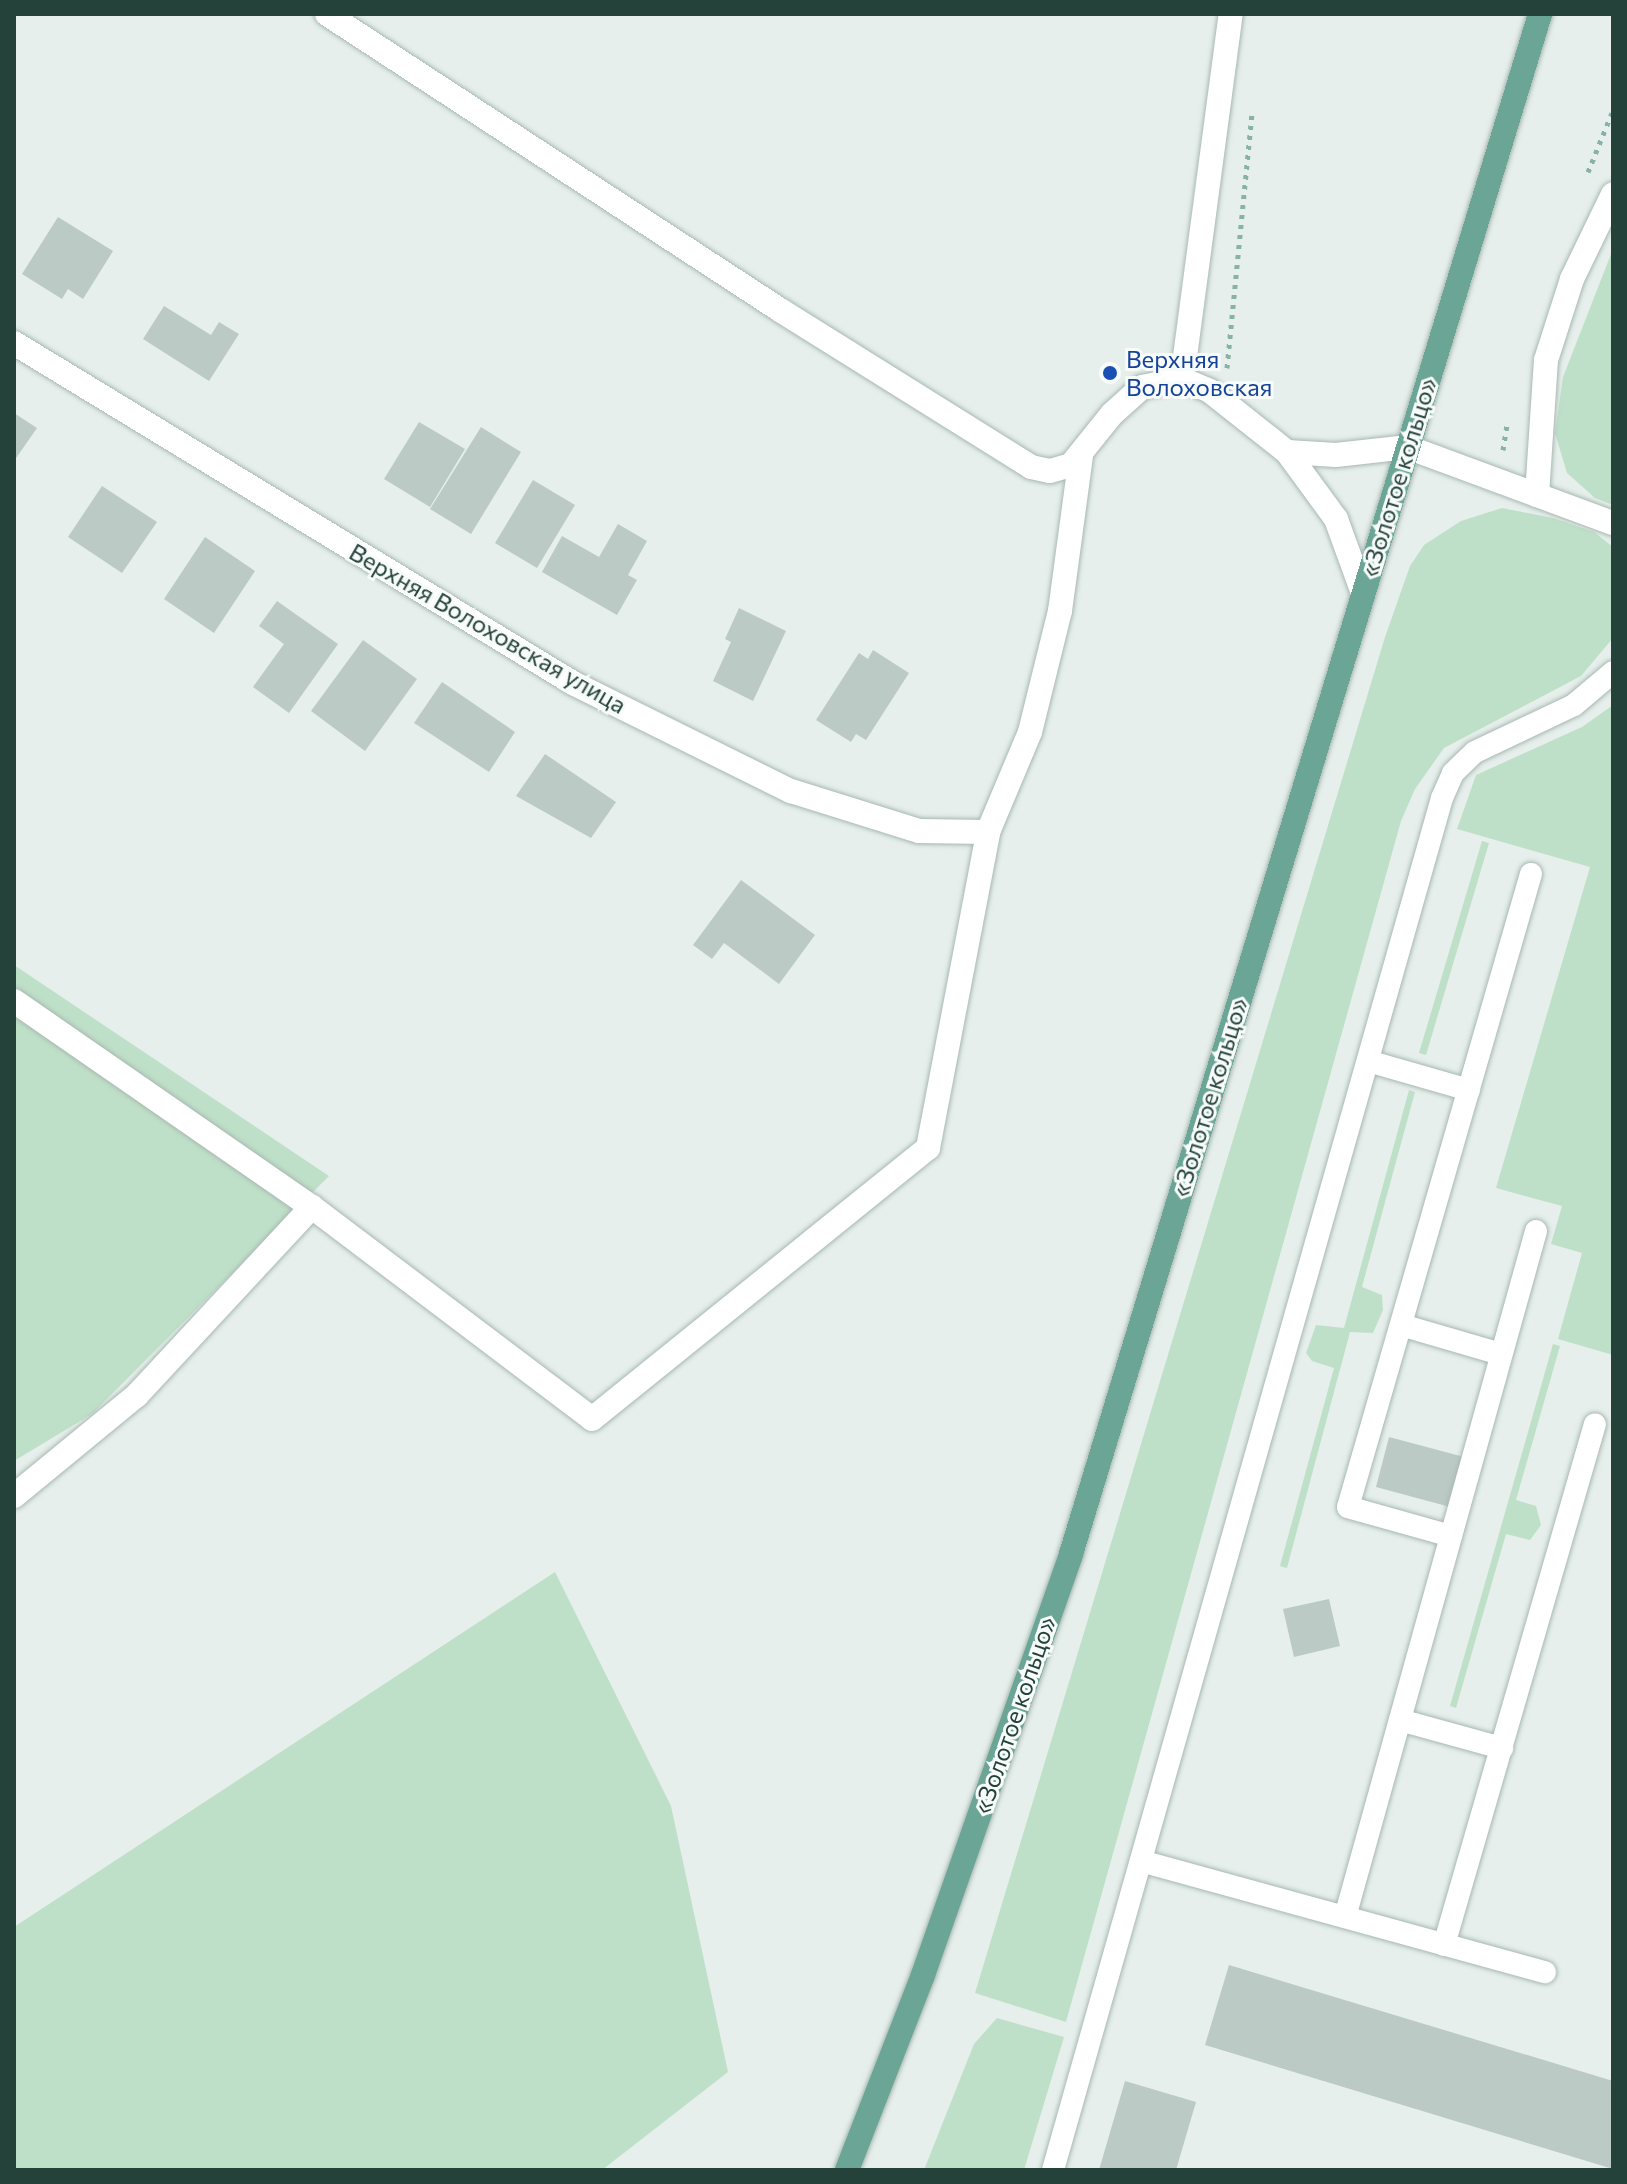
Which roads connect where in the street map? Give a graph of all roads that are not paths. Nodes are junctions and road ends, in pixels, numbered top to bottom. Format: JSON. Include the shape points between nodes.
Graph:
{"nodes":[{"id":1,"x":327,"y":14,"type":"edge"},
{"id":2,"x":1231,"y":14,"type":"edge"},
{"id":3,"x":1540,"y":14,"type":"edge"},
{"id":4,"x":1613,"y":194,"type":"edge"},
{"id":5,"x":14,"y":343,"type":"edge"},
{"id":6,"x":1182,"y":379,"type":"junction"},
{"id":7,"x":1407,"y":447,"type":"junction"},
{"id":8,"x":1287,"y":452,"type":"junction"},
{"id":9,"x":1081,"y":456,"type":"junction"},
{"id":10,"x":1537,"y":495,"type":"junction"},
{"id":11,"x":1613,"y":523,"type":"edge"},
{"id":12,"x":1363,"y":593,"type":"junction"},
{"id":13,"x":1613,"y":672,"type":"edge"},
{"id":14,"x":988,"y":832,"type":"junction"},
{"id":15,"x":1531,"y":874,"type":"dead end"},
{"id":16,"x":14,"y":1001,"type":"edge"},
{"id":17,"x":1368,"y":1061,"type":"junction"},
{"id":18,"x":1469,"y":1090,"type":"junction"},
{"id":19,"x":312,"y":1207,"type":"junction"},
{"id":20,"x":1536,"y":1231,"type":"dead end"},
{"id":21,"x":1401,"y":1325,"type":"junction"},
{"id":22,"x":1501,"y":1354,"type":"junction"},
{"id":23,"x":1595,"y":1424,"type":"dead end"},
{"id":24,"x":14,"y":1496,"type":"edge"},
{"id":25,"x":1451,"y":1536,"type":"junction"},
{"id":26,"x":1400,"y":1720,"type":"junction"},
{"id":27,"x":1502,"y":1748,"type":"junction"},
{"id":28,"x":1141,"y":1861,"type":"junction"},
{"id":29,"x":1345,"y":1917,"type":"junction"},
{"id":30,"x":1444,"y":1945,"type":"junction"},
{"id":31,"x":1545,"y":1972,"type":"dead end"},
{"id":32,"x":847,"y":2170,"type":"edge"},
{"id":33,"x":1053,"y":2170,"type":"edge"}],
"edges":[{"from":1,"to":9,"type":"street","via":[[1012,456],[1050,471]]},
{"from":2,"to":6,"type":"street"},
{"from":3,"to":7,"type":"main road","name":"«Золотое кольцо»"},
{"from":4,"to":10,"type":"street","via":[[1572,279],[1546,360]]},
{"from":5,"to":14,"type":"street","name":"Верхняя Волоховская улица","via":[[573,683],[791,791],[919,831]]},
{"from":6,"to":8,"type":"street","via":[[1224,401]]},
{"from":6,"to":9,"type":"street","via":[[1155,382],[1130,395]]},
{"from":7,"to":8,"type":"street","via":[[1336,455]]},
{"from":7,"to":10,"type":"street"},
{"from":7,"to":12,"type":"main road","name":"«Золотое кольцо»"},
{"from":8,"to":12,"type":"street","via":[[1336,519]]},
{"from":9,"to":14,"type":"street","via":[[1053,642],[1030,732]]},
{"from":10,"to":11,"type":"street"},
{"from":12,"to":32,"type":"main road","name":"«Золотое кольцо»","via":[[1071,1554],[923,1975]]},
{"from":13,"to":17,"type":"lane","via":[[1583,700],[1475,752],[1453,773]]},
{"from":14,"to":19,"type":"street","via":[[928,1148],[592,1419]]},
{"from":15,"to":18,"type":"lane"},
{"from":16,"to":19,"type":"street"},
{"from":17,"to":18,"type":"lane"},
{"from":17,"to":28,"type":"lane"},
{"from":18,"to":21,"type":"lane"},
{"from":19,"to":24,"type":"street","via":[[137,1395]]},
{"from":20,"to":22,"type":"lane"},
{"from":21,"to":22,"type":"lane"},
{"from":21,"to":25,"type":"lane","via":[[1348,1507]]},
{"from":22,"to":25,"type":"lane"},
{"from":23,"to":27,"type":"lane"},
{"from":25,"to":26,"type":"lane"},
{"from":26,"to":27,"type":"lane"},
{"from":26,"to":29,"type":"lane"},
{"from":27,"to":30,"type":"lane"},
{"from":28,"to":29,"type":"lane"},
{"from":28,"to":33,"type":"lane"},
{"from":29,"to":30,"type":"lane"},
{"from":30,"to":31,"type":"lane"}]}
